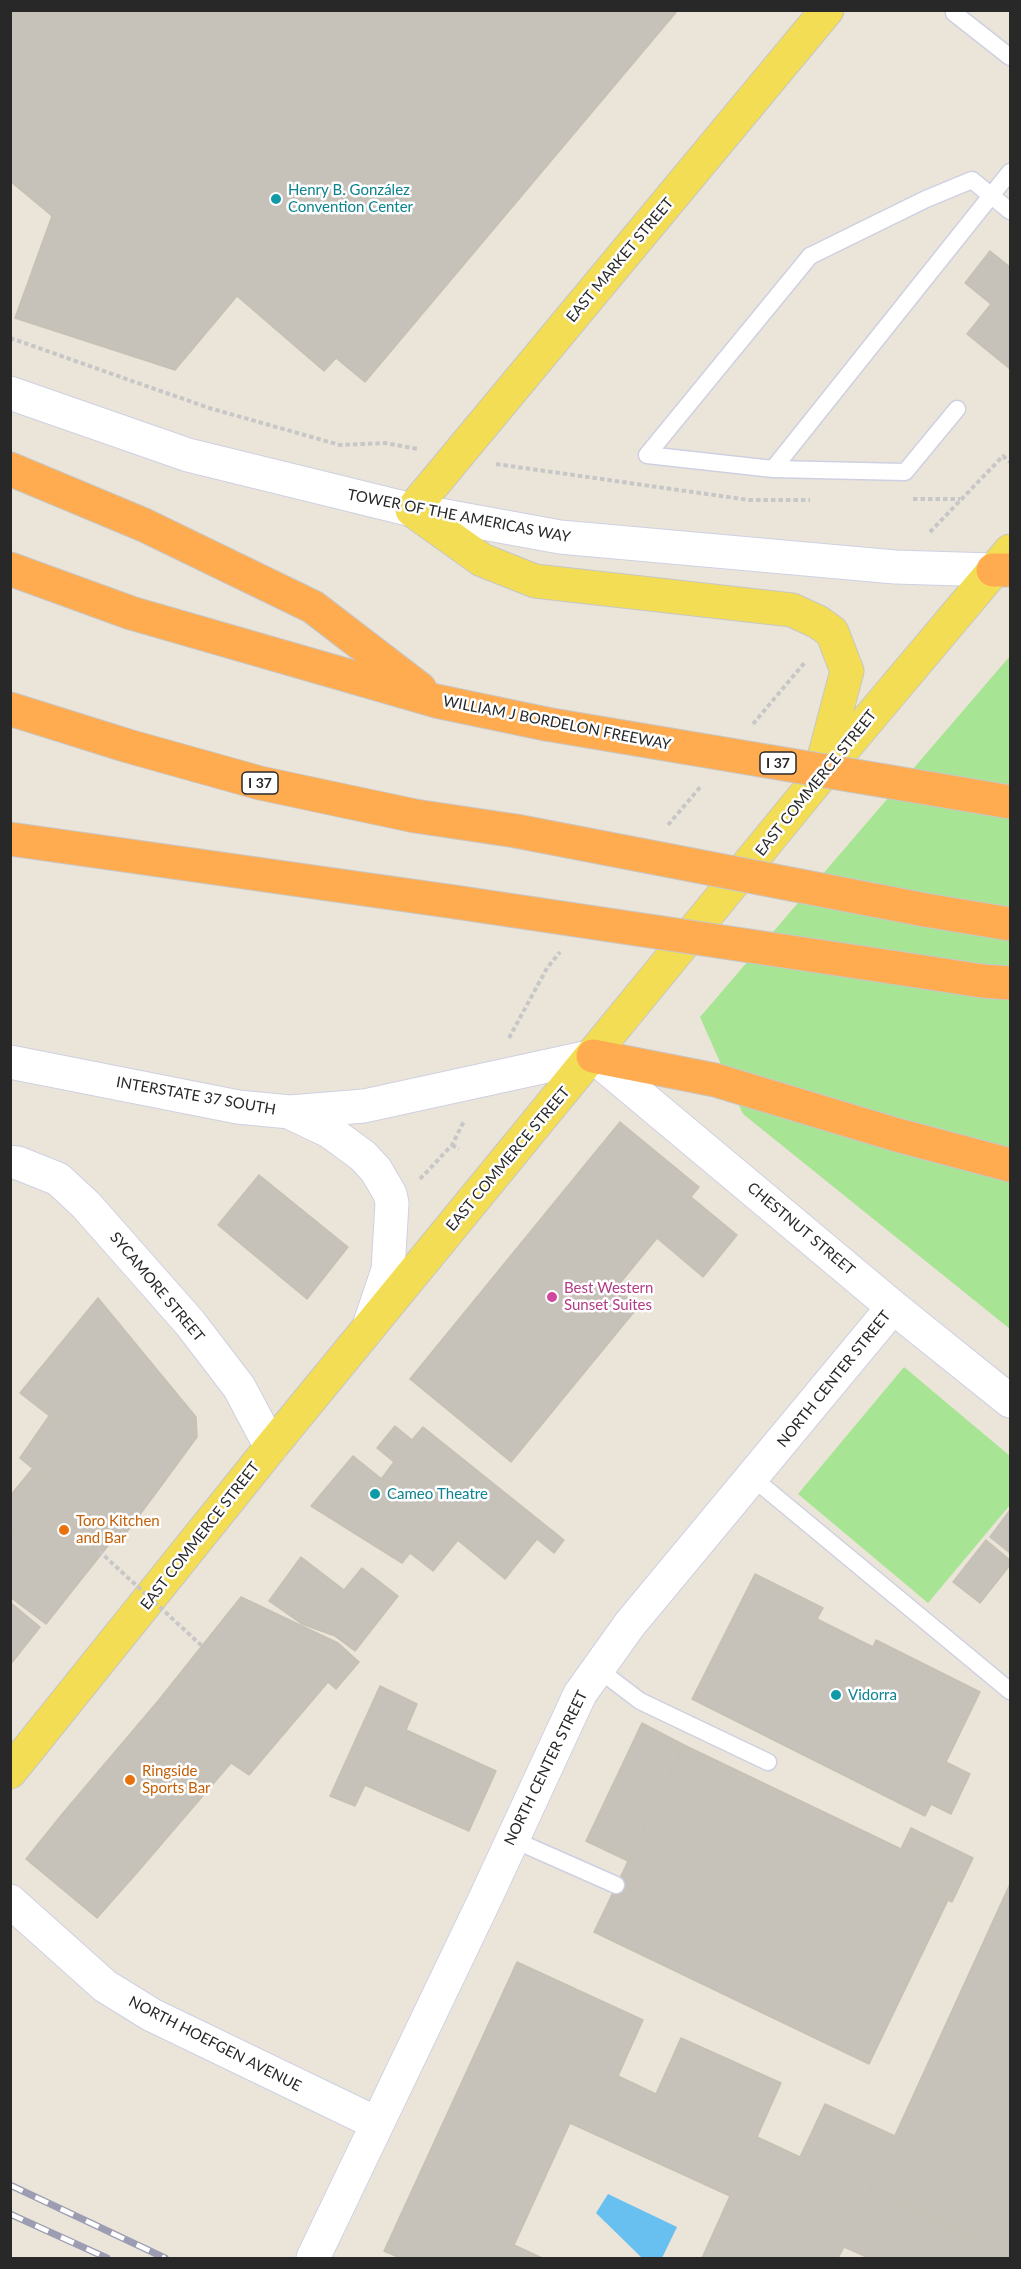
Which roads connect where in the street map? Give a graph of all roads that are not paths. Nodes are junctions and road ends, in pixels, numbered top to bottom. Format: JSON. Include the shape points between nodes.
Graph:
{"nodes":[{"id":1,"x":827,"y":10,"type":"edge"},
{"id":2,"x":954,"y":13,"type":"dead end"},
{"id":3,"x":1011,"y":57,"type":"edge"},
{"id":4,"x":1011,"y":172,"type":"edge"},
{"id":5,"x":991,"y":195,"type":"junction"},
{"id":6,"x":1011,"y":211,"type":"edge"},
{"id":7,"x":10,"y":393,"type":"edge"},
{"id":8,"x":957,"y":410,"type":"dead end"},
{"id":9,"x":10,"y":469,"type":"edge"},
{"id":10,"x":773,"y":469,"type":"junction"},
{"id":11,"x":412,"y":510,"type":"junction"},
{"id":12,"x":1005,"y":563,"type":"edge"},
{"id":13,"x":10,"y":569,"type":"edge"},
{"id":14,"x":436,"y":700,"type":"junction"},
{"id":15,"x":10,"y":709,"type":"edge"},
{"id":16,"x":819,"y":778,"type":"junction"},
{"id":17,"x":1011,"y":802,"type":"edge"},
{"id":18,"x":10,"y":839,"type":"edge"},
{"id":19,"x":1011,"y":924,"type":"edge"},
{"id":20,"x":1011,"y":984,"type":"edge"},
{"id":21,"x":593,"y":1056,"type":"junction"},
{"id":22,"x":10,"y":1062,"type":"edge"},
{"id":23,"x":290,"y":1112,"type":"junction"},
{"id":24,"x":10,"y":1162,"type":"edge"},
{"id":25,"x":1011,"y":1164,"type":"edge"},
{"id":26,"x":893,"y":1307,"type":"junction"},
{"id":27,"x":369,"y":1326,"type":"junction"},
{"id":28,"x":1011,"y":1401,"type":"edge"},
{"id":29,"x":271,"y":1447,"type":"junction"},
{"id":30,"x":753,"y":1478,"type":"junction"},
{"id":31,"x":597,"y":1669,"type":"junction"},
{"id":32,"x":1011,"y":1691,"type":"edge"},
{"id":33,"x":768,"y":1762,"type":"dead end"},
{"id":34,"x":10,"y":1772,"type":"edge"},
{"id":35,"x":512,"y":1839,"type":"junction"},
{"id":36,"x":616,"y":1885,"type":"dead end"},
{"id":37,"x":10,"y":1901,"type":"edge"},
{"id":38,"x":376,"y":2123,"type":"junction"},
{"id":39,"x":313,"y":2259,"type":"edge"}],
"edges":[{"from":1,"to":11,"type":"main road","name":"EAST MARKET STREET"},
{"from":2,"to":3,"type":"lane"},
{"from":4,"to":5,"type":"lane"},
{"from":5,"to":6,"type":"lane"},
{"from":5,"to":10,"type":"lane"},
{"from":5,"to":10,"type":"lane","via":[[972,180],[810,256],[647,455]]},
{"from":7,"to":11,"type":"street","name":"TOWER OF THE AMERICAS WAY","via":[[188,455]]},
{"from":8,"to":10,"type":"lane","via":[[905,472]]},
{"from":9,"to":14,"type":"highway","via":[[144,525],[313,607]]},
{"from":11,"to":12,"type":"street","name":"TOWER OF THE AMERICAS WAY","via":[[560,537],[895,567]]},
{"from":11,"to":16,"type":"main road","via":[[482,560],[534,581],[792,610],[818,622],[832,632],[847,671]]},
{"from":12,"to":16,"type":"main road","name":"EAST COMMERCE STREET"},
{"from":13,"to":14,"type":"highway","name":"WILLIAM J BORDELON FREEWAY","number":"I 37","via":[[131,613]]},
{"from":14,"to":17,"type":"highway","name":"WILLIAM J BORDELON FREEWAY","number":"I 37","bridge":true,"via":[[546,724]]},
{"from":15,"to":19,"type":"highway","number":"I 37","bridge":true,"via":[[260,783],[415,816],[516,831]]},
{"from":16,"to":21,"type":"main road","name":"EAST COMMERCE STREET"},
{"from":18,"to":20,"type":"highway","bridge":true},
{"from":21,"to":23,"type":"street","name":"INTERSTATE 37 SOUTH","via":[[364,1106]]},
{"from":21,"to":25,"type":"highway","via":[[715,1080],[897,1136]]},
{"from":21,"to":26,"type":"street","name":"CHESTNUT STREET"},
{"from":21,"to":27,"type":"main road","name":"EAST COMMERCE STREET"},
{"from":22,"to":23,"type":"street","name":"INTERSTATE 37 SOUTH","via":[[238,1107]]},
{"from":23,"to":27,"type":"street","via":[[329,1131],[363,1156],[390,1194],[388,1270]]},
{"from":24,"to":29,"type":"street","name":"SYCAMORE STREET","via":[[58,1179],[93,1213],[190,1323],[239,1387]]},
{"from":26,"to":28,"type":"street","name":"CHESTNUT STREET"},
{"from":26,"to":30,"type":"street","name":"NORTH CENTER STREET"},
{"from":27,"to":29,"type":"main road","name":"EAST COMMERCE STREET"},
{"from":29,"to":34,"type":"main road","name":"EAST COMMERCE STREET"},
{"from":30,"to":31,"type":"street","name":"NORTH CENTER STREET"},
{"from":30,"to":32,"type":"lane"},
{"from":31,"to":33,"type":"lane","via":[[640,1701]]},
{"from":31,"to":35,"type":"street","name":"NORTH CENTER STREET","via":[[580,1694]]},
{"from":35,"to":36,"type":"lane"},
{"from":35,"to":38,"type":"street","name":"NORTH CENTER STREET"},
{"from":37,"to":38,"type":"street","name":"NORTH HOEFGEN AVENUE","via":[[105,1986],[152,2015]]},
{"from":38,"to":39,"type":"street","name":"NORTH CENTER STREET"}]}
